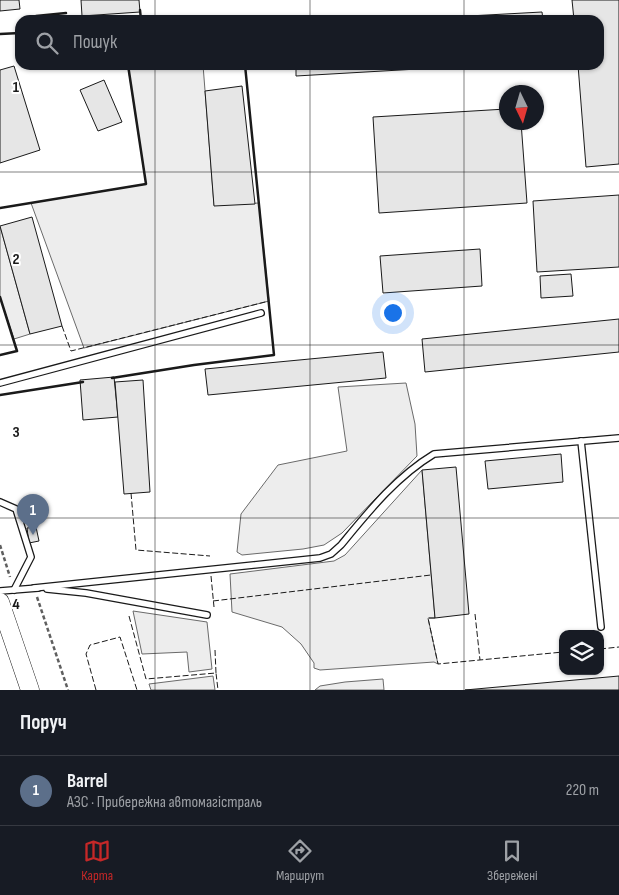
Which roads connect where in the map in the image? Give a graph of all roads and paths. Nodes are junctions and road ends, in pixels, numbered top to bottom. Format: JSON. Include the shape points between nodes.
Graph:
{"nodes":[{"id":1,"x":261,"y":314,"type":"dead end"},
{"id":2,"x":0,"y":383,"type":"edge"},
{"id":3,"x":619,"y":438,"type":"edge"},
{"id":4,"x":582,"y":442,"type":"junction"},
{"id":5,"x":0,"y":502,"type":"edge"},
{"id":6,"x":34,"y":588,"type":"junction"},
{"id":7,"x":14,"y":590,"type":"junction"},
{"id":8,"x":0,"y":591,"type":"edge"},
{"id":9,"x":0,"y":602,"type":"edge"},
{"id":10,"x":207,"y":615,"type":"dead end"},
{"id":11,"x":601,"y":627,"type":"dead end"},
{"id":12,"x":6,"y":633,"type":"edge"},
{"id":13,"x":30,"y":690,"type":"edge"},
{"id":14,"x":68,"y":690,"type":"edge"}],
"edges":[{"from":1,"to":2,"type":"lane"},
{"from":3,"to":4,"type":"lane"},
{"from":4,"to":6,"type":"lane","via":[[434,454],[399,478],[341,545],[320,558]]},
{"from":4,"to":11,"type":"lane"},
{"from":5,"to":7,"type":"lane","via":[[16,509],[31,558]]},
{"from":6,"to":7,"type":"lane"},
{"from":6,"to":10,"type":"lane","via":[[86,593]]},
{"from":6,"to":14,"type":"path"},
{"from":7,"to":8,"type":"lane"},
{"from":9,"to":12,"type":"main road"},
{"from":12,"to":13,"type":"main road"}]}
